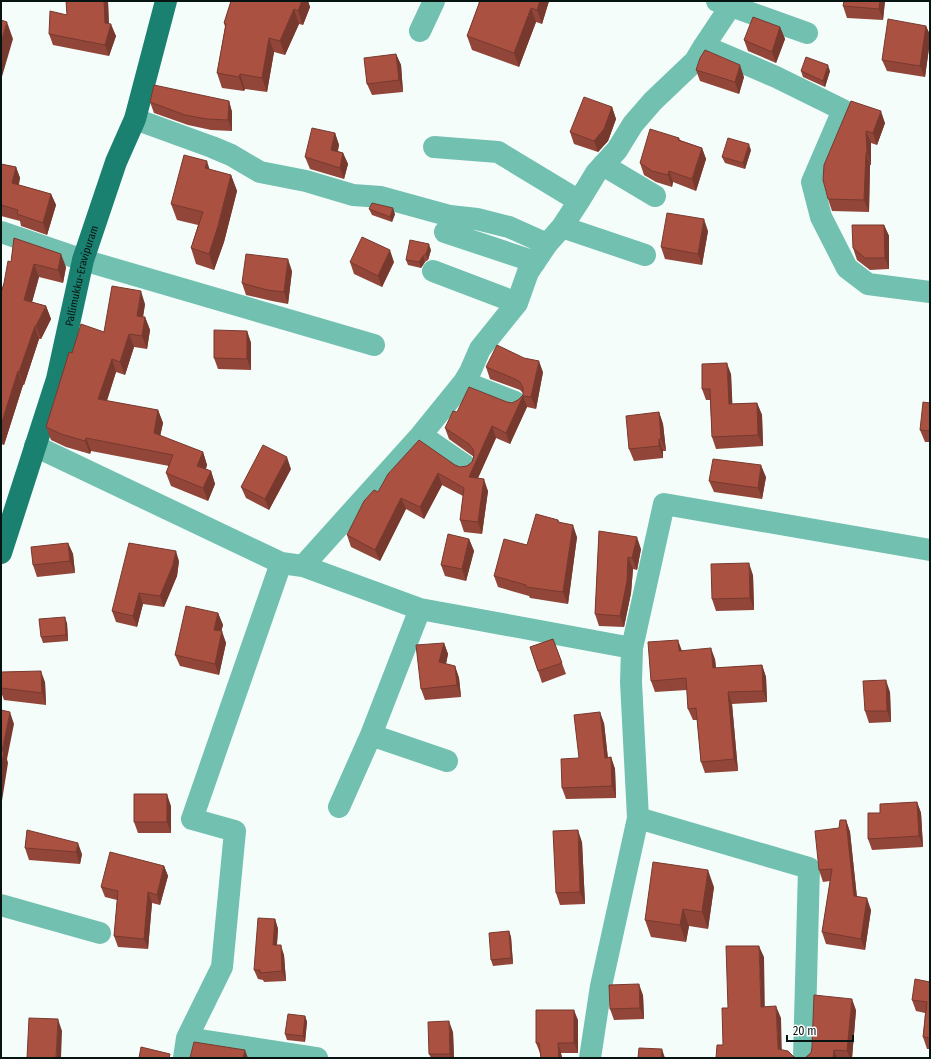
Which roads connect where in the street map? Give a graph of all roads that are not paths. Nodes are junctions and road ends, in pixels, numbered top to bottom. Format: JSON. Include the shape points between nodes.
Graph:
{"nodes":[{"id":1,"x":166,"y":1,"type":"edge"},
{"id":2,"x":434,"y":1,"type":"edge"},
{"id":3,"x":727,"y":3,"type":"edge"},
{"id":4,"x":420,"y":31,"type":"dead end"},
{"id":5,"x":807,"y":33,"type":"dead end"},
{"id":6,"x":704,"y":46,"type":"junction"},
{"id":7,"x":135,"y":118,"type":"junction"},
{"id":8,"x":434,"y":147,"type":"dead end"},
{"id":9,"x":603,"y":165,"type":"junction"},
{"id":10,"x":655,"y":196,"type":"dead end"},
{"id":11,"x":579,"y":201,"type":"junction"},
{"id":12,"x":562,"y":227,"type":"junction"},
{"id":13,"x":1,"y":232,"type":"edge"},
{"id":14,"x":445,"y":232,"type":"dead end"},
{"id":15,"x":547,"y":244,"type":"junction"},
{"id":16,"x":646,"y":255,"type":"dead end"},
{"id":17,"x":84,"y":260,"type":"junction"},
{"id":18,"x":535,"y":262,"type":"junction"},
{"id":19,"x":433,"y":271,"type":"dead end"},
{"id":20,"x":930,"y":292,"type":"edge"},
{"id":21,"x":517,"y":303,"type":"junction"},
{"id":22,"x":374,"y":345,"type":"dead end"},
{"id":23,"x":464,"y":382,"type":"junction"},
{"id":24,"x":515,"y":402,"type":"edge"},
{"id":25,"x":421,"y":435,"type":"junction"},
{"id":26,"x":36,"y":446,"type":"junction"},
{"id":27,"x":466,"y":466,"type":"edge"},
{"id":28,"x":930,"y":550,"type":"edge"},
{"id":29,"x":1,"y":553,"type":"edge"},
{"id":30,"x":281,"y":563,"type":"junction"},
{"id":31,"x":303,"y":566,"type":"junction"},
{"id":32,"x":420,"y":608,"type":"junction"},
{"id":33,"x":632,"y":648,"type":"junction"},
{"id":34,"x":371,"y":735,"type":"junction"},
{"id":35,"x":447,"y":761,"type":"dead end"},
{"id":36,"x":339,"y":807,"type":"dead end"},
{"id":37,"x":638,"y":818,"type":"junction"},
{"id":38,"x":1,"y":905,"type":"edge"},
{"id":39,"x":100,"y":933,"type":"dead end"},
{"id":40,"x":185,"y":1048,"type":"edge"},
{"id":41,"x":317,"y":1058,"type":"edge"},
{"id":42,"x":590,"y":1058,"type":"edge"},
{"id":43,"x":804,"y":1058,"type":"edge"}],
"edges":[{"from":1,"to":7,"type":"main road","name":"Pallimukku-Eravipuram"},
{"from":2,"to":4,"type":"street"},
{"from":3,"to":5,"type":"street"},
{"from":3,"to":6,"type":"street"},
{"from":6,"to":9,"type":"street","via":[[695,61],[648,106],[617,150]]},
{"from":6,"to":20,"type":"street","via":[[776,77],[842,110],[812,182],[821,218],[847,268],[868,284]]},
{"from":7,"to":15,"type":"street","via":[[212,146],[260,172],[306,181],[353,195],[381,197],[450,216],[509,227]]},
{"from":7,"to":17,"type":"main road","name":"Pallimukku-Eravipuram","via":[[116,162]]},
{"from":8,"to":11,"type":"street","via":[[498,152]]},
{"from":9,"to":10,"type":"street"},
{"from":9,"to":11,"type":"street"},
{"from":11,"to":12,"type":"street"},
{"from":12,"to":15,"type":"street"},
{"from":12,"to":16,"type":"street"},
{"from":13,"to":17,"type":"street"},
{"from":14,"to":18,"type":"street"},
{"from":15,"to":18,"type":"street"},
{"from":17,"to":22,"type":"street"},
{"from":17,"to":26,"type":"main road","name":"Pallimukku-Eravipuram","via":[[57,379]]},
{"from":18,"to":21,"type":"street","via":[[528,272]]},
{"from":19,"to":21,"type":"street"},
{"from":21,"to":23,"type":"street","via":[[480,349]]},
{"from":23,"to":24,"type":"street"},
{"from":23,"to":25,"type":"street"},
{"from":25,"to":27,"type":"street"},
{"from":25,"to":31,"type":"street"},
{"from":26,"to":29,"type":"main road","name":"Pallimukku-Eravipuram"},
{"from":26,"to":30,"type":"street"},
{"from":28,"to":33,"type":"street","via":[[664,504]]},
{"from":30,"to":31,"type":"street"},
{"from":30,"to":40,"type":"street","via":[[192,820],[235,831],[222,967]]},
{"from":31,"to":32,"type":"street"},
{"from":32,"to":33,"type":"street"},
{"from":32,"to":34,"type":"street"},
{"from":33,"to":37,"type":"street","via":[[631,682]]},
{"from":34,"to":35,"type":"street"},
{"from":34,"to":36,"type":"street"},
{"from":37,"to":42,"type":"street","via":[[601,986]]},
{"from":37,"to":43,"type":"street","via":[[809,868]]},
{"from":38,"to":39,"type":"street"},
{"from":40,"to":41,"type":"street"}]}
